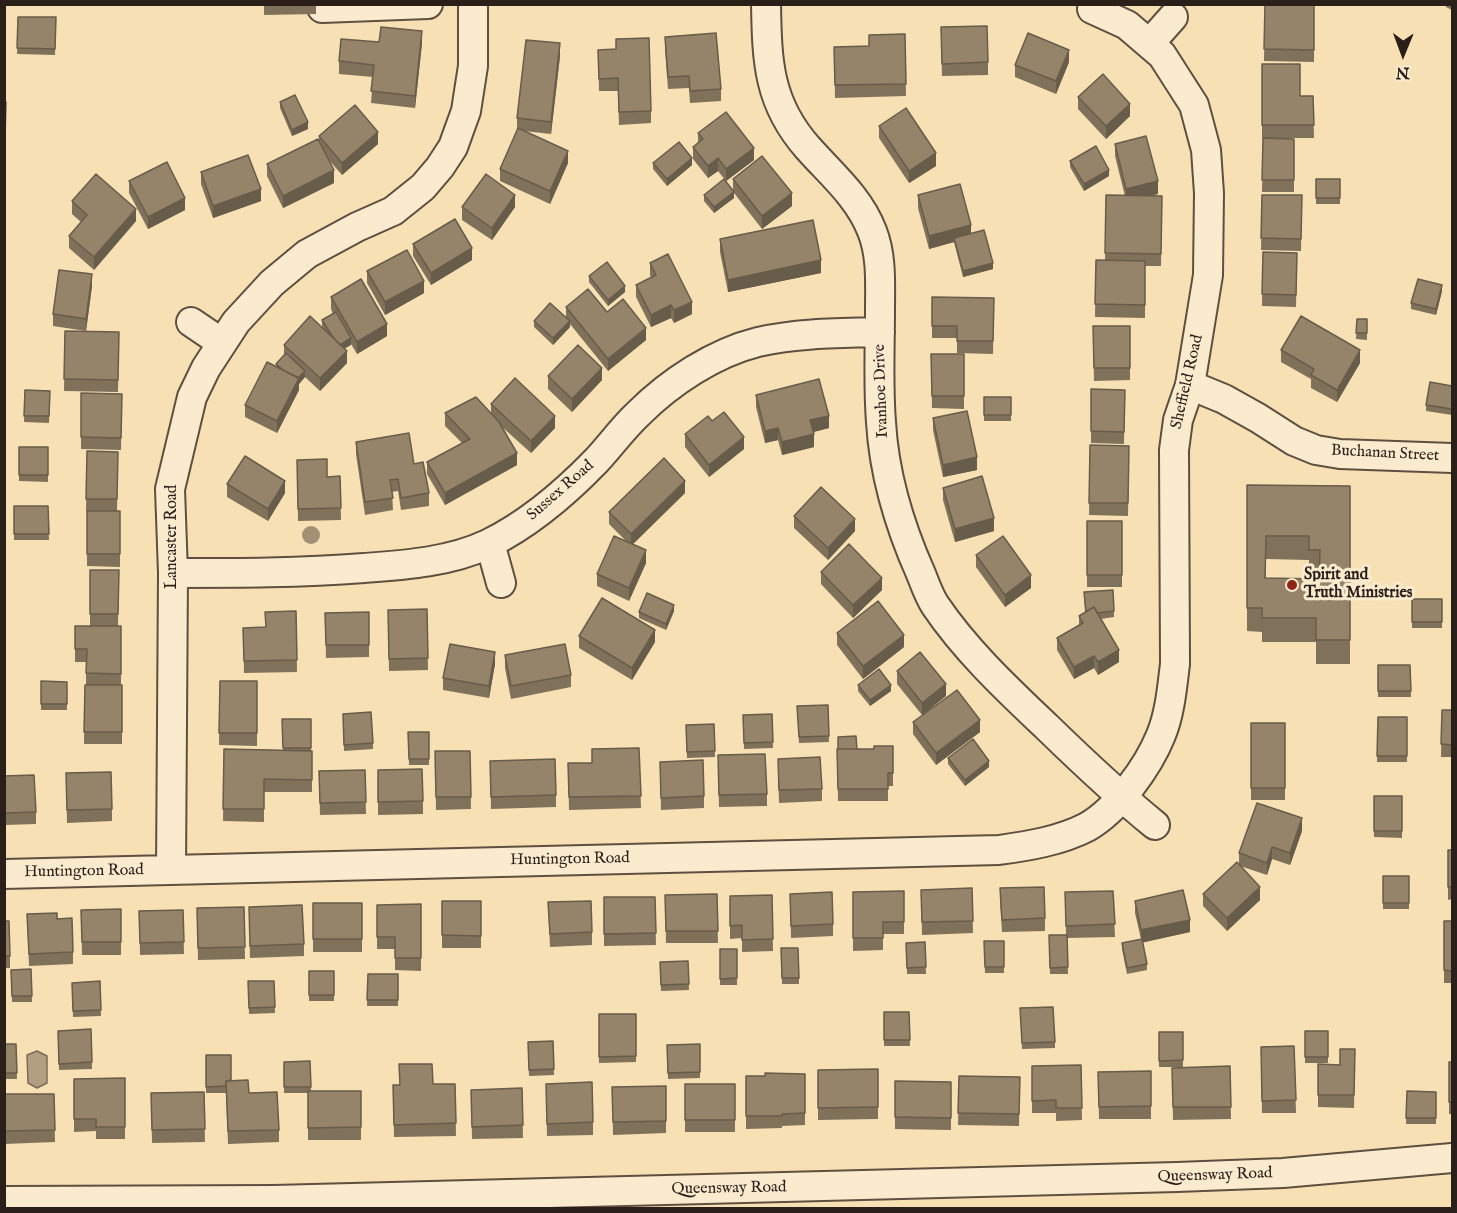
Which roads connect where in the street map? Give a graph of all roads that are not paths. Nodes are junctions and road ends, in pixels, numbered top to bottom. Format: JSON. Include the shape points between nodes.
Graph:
{"nodes":[{"id":1,"x":428,"y":4,"type":"edge"},
{"id":2,"x":472,"y":4,"type":"edge"},
{"id":3,"x":766,"y":4,"type":"edge"},
{"id":4,"x":1089,"y":6,"type":"edge"},
{"id":5,"x":322,"y":8,"type":"dead end"},
{"id":6,"x":1173,"y":17,"type":"dead end"},
{"id":7,"x":1149,"y":44,"type":"junction"},
{"id":8,"x":191,"y":322,"type":"dead end"},
{"id":9,"x":880,"y":332,"type":"junction"},
{"id":10,"x":222,"y":343,"type":"junction"},
{"id":11,"x":1190,"y":386,"type":"junction"},
{"id":12,"x":1452,"y":458,"type":"edge"},
{"id":13,"x":490,"y":543,"type":"junction"},
{"id":14,"x":173,"y":573,"type":"junction"},
{"id":15,"x":501,"y":583,"type":"dead end"},
{"id":16,"x":1122,"y":798,"type":"junction"},
{"id":17,"x":1155,"y":825,"type":"dead end"},
{"id":18,"x":171,"y":870,"type":"junction"},
{"id":19,"x":4,"y":874,"type":"edge"},
{"id":20,"x":1452,"y":1158,"type":"edge"},
{"id":21,"x":4,"y":1201,"type":"edge"}],
"edges":[{"from":1,"to":5,"type":"street"},
{"from":2,"to":10,"type":"street","name":"Lancaster Road","via":[[473,66],[466,111],[453,147],[440,167],[393,211],[307,254],[272,283],[236,321]]},
{"from":3,"to":9,"type":"street","name":"Ivanhoe Drive","via":[[767,55],[778,101],[790,126],[842,183],[872,231],[879,258]]},
{"from":4,"to":7,"type":"street","name":"Sheffield Road","via":[[1127,25]]},
{"from":6,"to":7,"type":"street"},
{"from":7,"to":11,"type":"street","name":"Sheffield Road","via":[[1162,55],[1194,105],[1206,150],[1208,275]]},
{"from":8,"to":10,"type":"street"},
{"from":9,"to":13,"type":"street","name":"Sussex Road","via":[[758,342],[702,365],[638,414],[550,504]]},
{"from":9,"to":16,"type":"street","name":"Ivanhoe Drive","via":[[881,423],[888,470],[905,538],[934,603],[971,651]]},
{"from":10,"to":14,"type":"street","name":"Lancaster Road","via":[[192,397],[170,489]]},
{"from":11,"to":12,"type":"street","name":"Buchanan Street","via":[[1224,399],[1316,450]]},
{"from":11,"to":16,"type":"street","name":"Sheffield Road","via":[[1178,420],[1174,450],[1175,664],[1171,693],[1160,736]]},
{"from":13,"to":14,"type":"street","name":"Sussex Road","via":[[468,553],[403,566],[321,572]]},
{"from":13,"to":15,"type":"street"},
{"from":14,"to":18,"type":"street","name":"Lancaster Road"},
{"from":16,"to":17,"type":"street","name":"Ivanhoe Drive"},
{"from":16,"to":18,"type":"street","name":"Huntington Road","via":[[1087,827],[1040,844],[999,850]]},
{"from":18,"to":19,"type":"street","name":"Huntington Road"},
{"from":20,"to":21,"type":"street","name":"Queensway Road","via":[[1177,1178],[273,1200]]}]}
